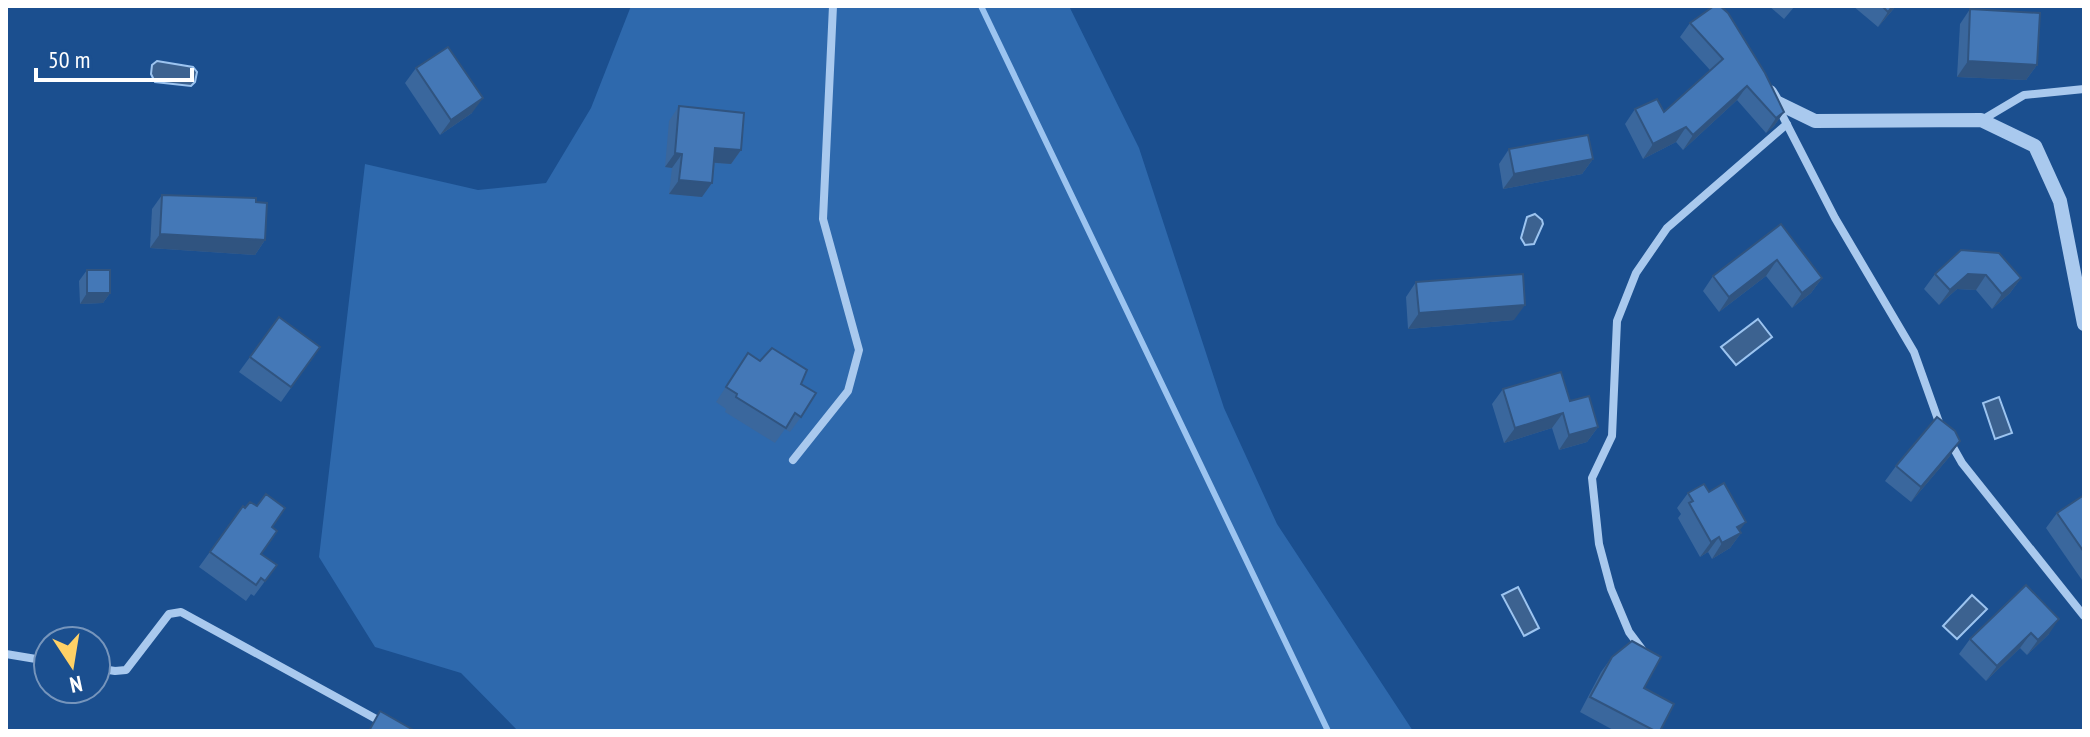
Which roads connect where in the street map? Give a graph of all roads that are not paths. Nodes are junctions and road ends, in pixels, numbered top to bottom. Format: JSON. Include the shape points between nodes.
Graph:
{"nodes":[{"id":1,"x":833,"y":6,"type":"edge"},
{"id":2,"x":1760,"y":75,"type":"edge"},
{"id":3,"x":2084,"y":89,"type":"edge"},
{"id":4,"x":1776,"y":102,"type":"junction"},
{"id":5,"x":1981,"y":120,"type":"junction"},
{"id":6,"x":1787,"y":124,"type":"junction"},
{"id":7,"x":2084,"y":324,"type":"edge"},
{"id":8,"x":793,"y":460,"type":"dead end"},
{"id":9,"x":2084,"y":616,"type":"edge"},
{"id":10,"x":6,"y":654,"type":"edge"},
{"id":11,"x":32,"y":658,"type":"edge"},
{"id":12,"x":1648,"y":658,"type":"edge"},
{"id":13,"x":112,"y":671,"type":"edge"},
{"id":14,"x":398,"y":731,"type":"edge"}],
"edges":[{"from":1,"to":8,"type":"street","via":[[823,219],[859,350],[848,391]]},
{"from":2,"to":4,"type":"street"},
{"from":3,"to":5,"type":"street","via":[[2024,95]]},
{"from":4,"to":5,"type":"street","via":[[1815,121]]},
{"from":4,"to":6,"type":"street"},
{"from":5,"to":7,"type":"street","via":[[2035,146],[2060,201]]},
{"from":6,"to":9,"type":"street","via":[[1914,352],[1937,420],[1962,463]]},
{"from":6,"to":12,"type":"street","via":[[1667,228],[1636,273],[1617,321],[1612,436],[1592,478],[1599,544],[1611,589],[1629,632]]},
{"from":10,"to":11,"type":"street"},
{"from":13,"to":14,"type":"street","via":[[126,670],[169,614],[181,612]]}]}
